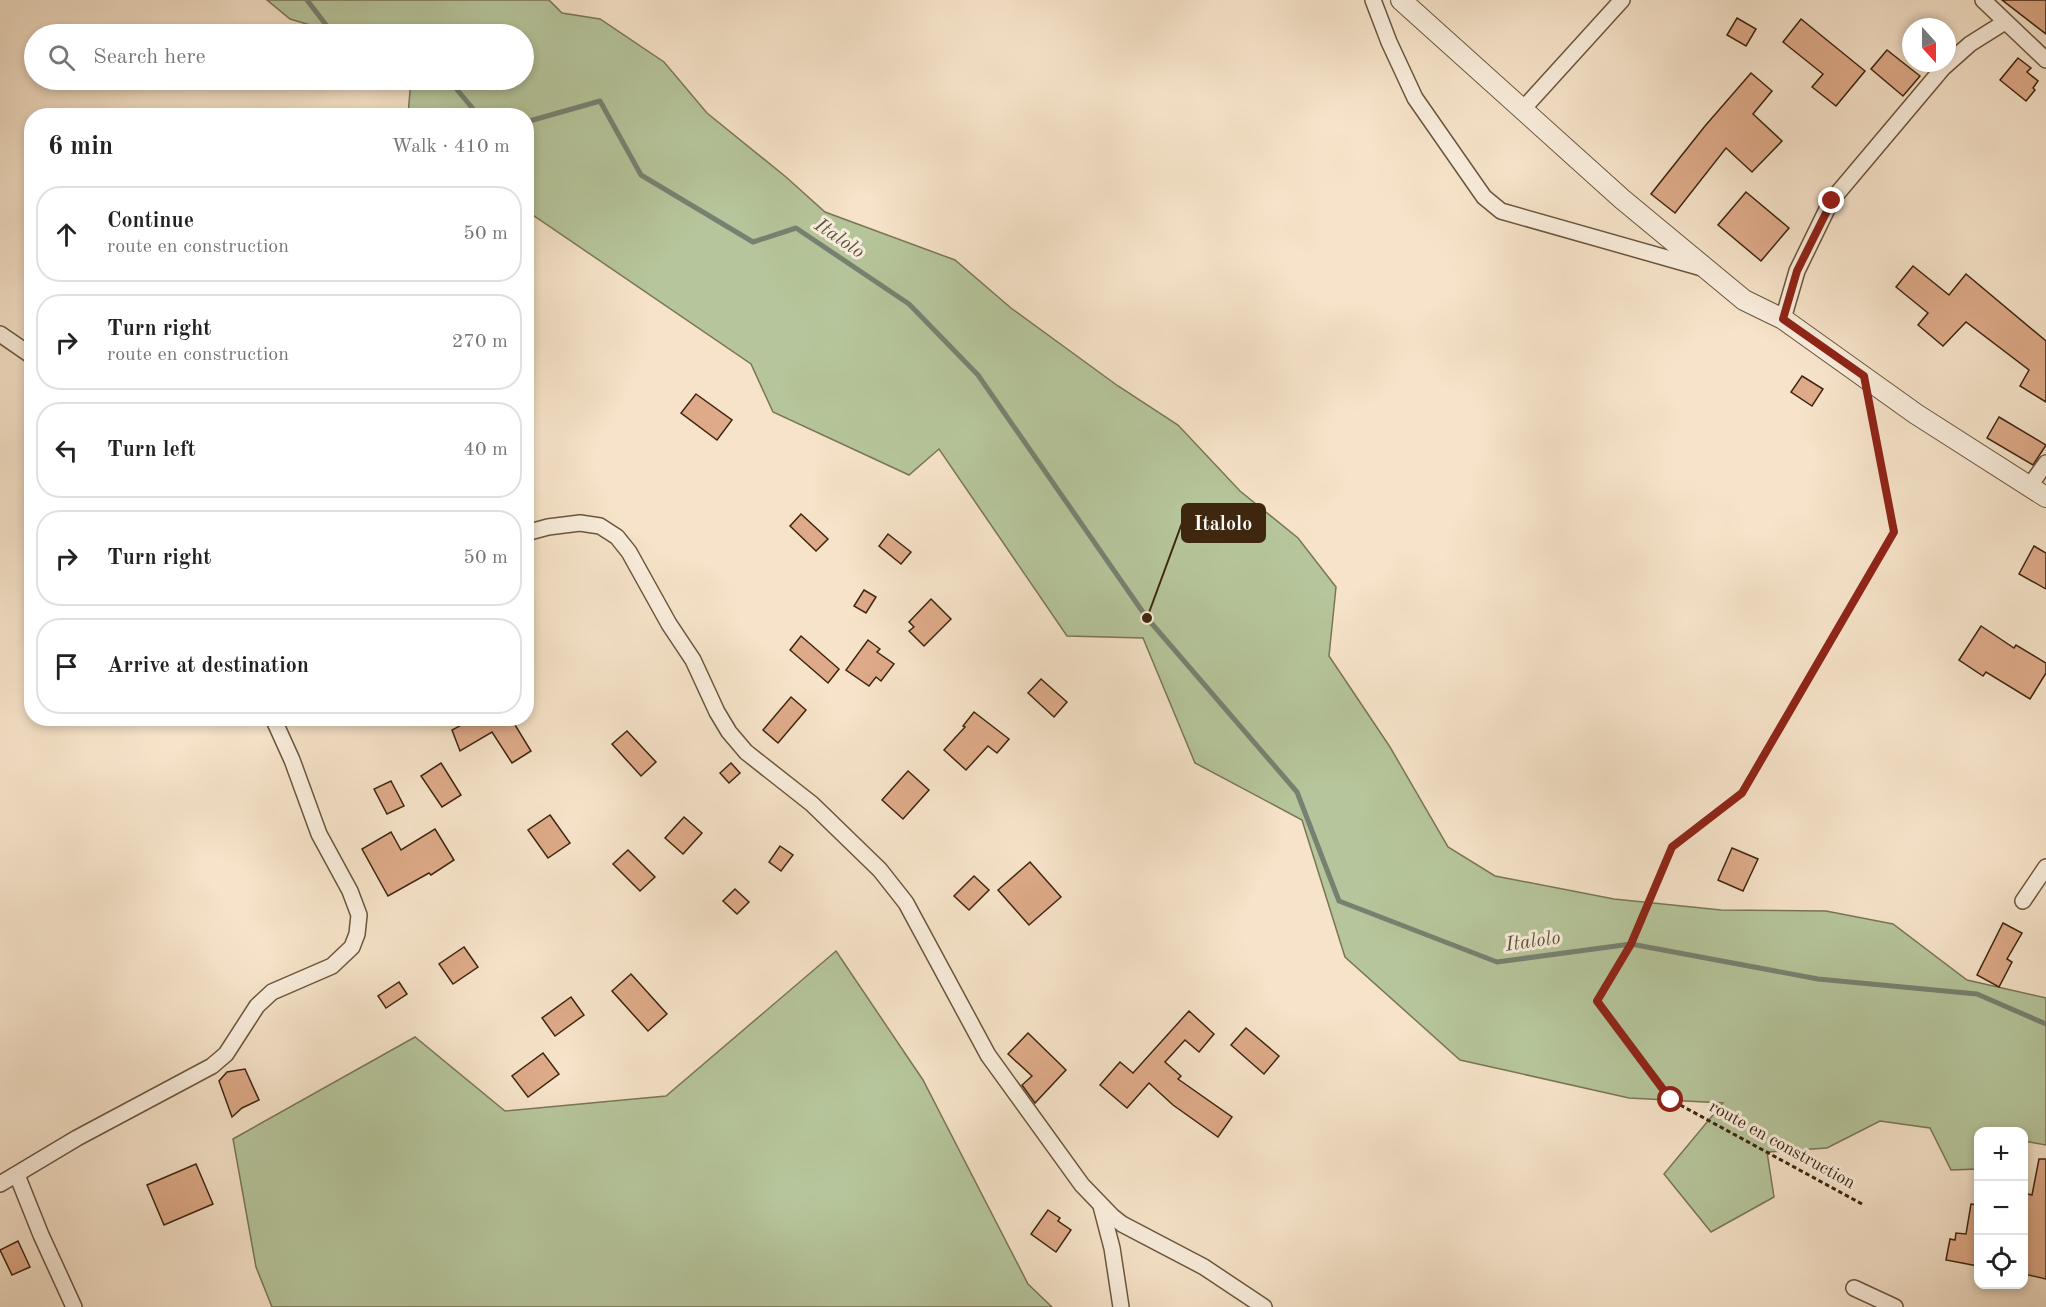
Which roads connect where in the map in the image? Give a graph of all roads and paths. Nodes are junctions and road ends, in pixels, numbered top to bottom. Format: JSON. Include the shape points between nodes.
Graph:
{"nodes":[{"id":1,"x":1373,"y":0,"type":"edge"},
{"id":2,"x":1401,"y":0,"type":"edge"},
{"id":3,"x":1622,"y":0,"type":"edge"},
{"id":4,"x":1983,"y":0,"type":"edge"},
{"id":5,"x":2005,"y":22,"type":"junction"},
{"id":6,"x":2046,"y":60,"type":"edge"},
{"id":7,"x":1523,"y":109,"type":"junction"},
{"id":8,"x":1708,"y":270,"type":"junction"},
{"id":9,"x":1783,"y":319,"type":"junction"},
{"id":10,"x":0,"y":334,"type":"edge"},
{"id":11,"x":24,"y":350,"type":"edge"},
{"id":12,"x":1864,"y":376,"type":"junction"},
{"id":13,"x":2046,"y":463,"type":"edge"},
{"id":14,"x":2038,"y":492,"type":"edge"},
{"id":15,"x":534,"y":531,"type":"edge"},
{"id":16,"x":277,"y":726,"type":"edge"},
{"id":17,"x":2046,"y":867,"type":"edge"},
{"id":18,"x":2023,"y":901,"type":"dead end"},
{"id":19,"x":17,"y":1175,"type":"junction"},
{"id":20,"x":0,"y":1184,"type":"edge"},
{"id":21,"x":1100,"y":1203,"type":"junction"},
{"id":22,"x":1862,"y":1204,"type":"dead end"},
{"id":23,"x":1854,"y":1288,"type":"dead end"},
{"id":24,"x":74,"y":1307,"type":"edge"},
{"id":25,"x":1121,"y":1307,"type":"edge"},
{"id":26,"x":1263,"y":1307,"type":"edge"},
{"id":27,"x":1895,"y":1307,"type":"edge"}],
"edges":[{"from":1,"to":8,"type":"street","via":[[1415,98],[1484,197],[1501,211]]},
{"from":2,"to":7,"type":"street"},
{"from":3,"to":7,"type":"street"},
{"from":4,"to":5,"type":"street"},
{"from":5,"to":6,"type":"street"},
{"from":5,"to":9,"type":"street","via":[[1970,44],[1943,68],[1832,201],[1797,271]]},
{"from":7,"to":8,"type":"street"},
{"from":8,"to":9,"type":"street","via":[[1744,300]]},
{"from":9,"to":12,"type":"street"},
{"from":10,"to":11,"type":"street"},
{"from":12,"to":14,"type":"street"},
{"from":12,"to":22,"type":"path","name":"route en construction","via":[[1894,532],[1742,793],[1672,847],[1631,944],[1597,1001],[1671,1100]]},
{"from":13,"to":14,"type":"street"},
{"from":15,"to":21,"type":"street","via":[[580,522],[600,526],[617,537],[693,660],[729,732],[746,752],[812,804],[891,883],[906,903],[988,1054],[1066,1164]]},
{"from":16,"to":19,"type":"street","via":[[318,834],[350,891],[358,915],[352,947],[332,966],[272,992],[257,1006],[226,1054],[212,1066],[77,1138]]},
{"from":17,"to":18,"type":"street"},
{"from":19,"to":20,"type":"street"},
{"from":19,"to":24,"type":"street"},
{"from":21,"to":25,"type":"street"},
{"from":21,"to":26,"type":"street","via":[[1122,1224],[1204,1267]]},
{"from":23,"to":27,"type":"street"}]}
